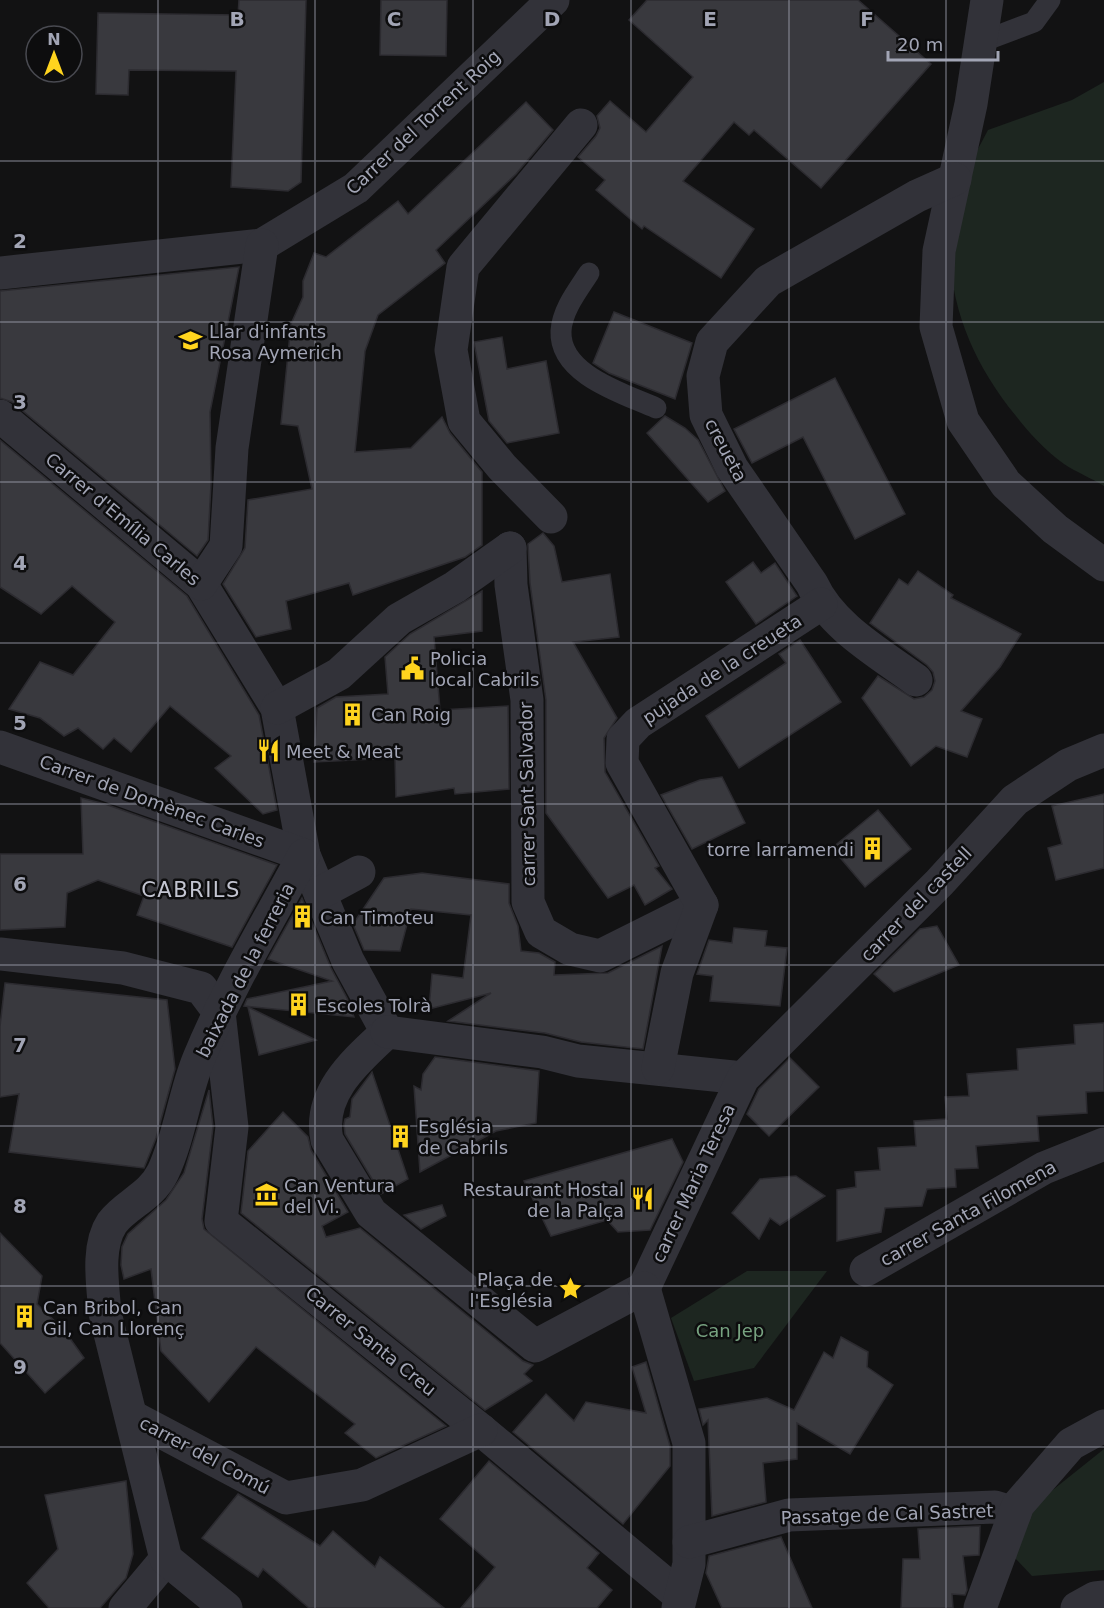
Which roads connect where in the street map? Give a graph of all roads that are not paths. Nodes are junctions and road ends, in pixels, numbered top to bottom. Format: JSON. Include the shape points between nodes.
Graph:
{"nodes":[{"id":1,"x":553,"y":0,"type":"edge"},
{"id":2,"x":987,"y":0,"type":"edge"},
{"id":3,"x":1050,"y":0,"type":"edge"},
{"id":4,"x":981,"y":42,"type":"junction"},
{"id":5,"x":581,"y":125,"type":"dead end"},
{"id":6,"x":955,"y":179,"type":"junction"},
{"id":7,"x":262,"y":245,"type":"junction"},
{"id":8,"x":0,"y":273,"type":"edge"},
{"id":9,"x":589,"y":273,"type":"dead end"},
{"id":10,"x":656,"y":408,"type":"dead end"},
{"id":11,"x":0,"y":416,"type":"edge"},
{"id":12,"x":551,"y":517,"type":"dead end"},
{"id":13,"x":1104,"y":565,"type":"edge"},
{"id":14,"x":201,"y":584,"type":"junction"},
{"id":15,"x":821,"y":604,"type":"junction"},
{"id":16,"x":916,"y":680,"type":"dead end"},
{"id":17,"x":278,"y":708,"type":"junction"},
{"id":18,"x":0,"y":747,"type":"edge"},
{"id":19,"x":1104,"y":750,"type":"edge"},
{"id":20,"x":304,"y":855,"type":"junction"},
{"id":21,"x":359,"y":872,"type":"dead end"},
{"id":22,"x":320,"y":893,"type":"junction"},
{"id":23,"x":702,"y":905,"type":"junction"},
{"id":24,"x":0,"y":954,"type":"edge"},
{"id":25,"x":219,"y":1012,"type":"junction"},
{"id":26,"x":387,"y":1032,"type":"junction"},
{"id":27,"x":658,"y":1068,"type":"junction"},
{"id":28,"x":743,"y":1078,"type":"junction"},
{"id":29,"x":1104,"y":1144,"type":"edge"},
{"id":30,"x":866,"y":1270,"type":"dead end"},
{"id":31,"x":644,"y":1288,"type":"junction"},
{"id":32,"x":131,"y":1416,"type":"junction"},
{"id":33,"x":1104,"y":1426,"type":"edge"},
{"id":34,"x":481,"y":1430,"type":"junction"},
{"id":35,"x":1015,"y":1513,"type":"junction"},
{"id":36,"x":689,"y":1542,"type":"junction"},
{"id":37,"x":166,"y":1559,"type":"junction"},
{"id":38,"x":1104,"y":1597,"type":"edge"},
{"id":39,"x":679,"y":1602,"type":"edge"},
{"id":40,"x":983,"y":1606,"type":"edge"},
{"id":41,"x":125,"y":1608,"type":"edge"},
{"id":42,"x":226,"y":1608,"type":"edge"},
{"id":43,"x":1077,"y":1608,"type":"edge"}],
"edges":[{"from":1,"to":7,"type":"street","name":"Carrer del Torrent Roig","via":[[356,188]]},
{"from":2,"to":4,"type":"street"},
{"from":3,"to":4,"type":"lane","via":[[1035,22]]},
{"from":4,"to":6,"type":"street"},
{"from":5,"to":12,"type":"street","via":[[463,267],[452,350],[464,421]]},
{"from":6,"to":13,"type":"street","via":[[939,251],[936,327],[963,420],[1006,484],[1055,529]]},
{"from":6,"to":15,"type":"street","name":"creueta","via":[[916,196],[768,281],[712,342],[703,376],[706,415],[732,468],[812,584]]},
{"from":7,"to":8,"type":"street","name":"Carrer del Torrent Roig"},
{"from":7,"to":14,"type":"street","via":[[232,448],[226,546]]},
{"from":9,"to":10,"type":"lane","via":[[569,304],[561,332],[569,360],[593,380]]},
{"from":11,"to":14,"type":"street","name":"Carrer d'Emília Carles"},
{"from":14,"to":17,"type":"street","name":"Carrer d'Emília Carles"},
{"from":15,"to":16,"type":"street","name":"creueta"},
{"from":15,"to":23,"type":"street","name":"pujada de la creueta","via":[[638,723],[623,739],[622,763]]},
{"from":17,"to":20,"type":"street","name":"Carrer d'Emília Carles"},
{"from":17,"to":23,"type":"street","name":"carrer Sant Salvador","via":[[339,674],[399,619],[455,587],[510,548],[511,585],[527,700],[528,902],[542,932],[570,949],[600,956]]},
{"from":18,"to":20,"type":"street","name":"Carrer de Domènec Carles"},
{"from":19,"to":28,"type":"street","name":"carrer del castell","via":[[1068,765],[1015,800],[939,883]]},
{"from":20,"to":22,"type":"street","name":"Carrer d'Emília Carles"},
{"from":20,"to":25,"type":"street","name":"baixada de la ferreria"},
{"from":21,"to":22,"type":"street"},
{"from":22,"to":26,"type":"street","name":"Carrer d'Emília Carles","via":[[348,961]]},
{"from":23,"to":27,"type":"street","via":[[677,973]]},
{"from":24,"to":25,"type":"street","via":[[123,969],[201,988]]},
{"from":25,"to":32,"type":"street","name":"baixada de la ferreria","via":[[198,1061],[164,1171],[149,1192],[112,1223],[104,1247],[105,1313]]},
{"from":25,"to":34,"type":"street","name":"Carrer Santa Creu","via":[[232,1127],[222,1221]]},
{"from":26,"to":27,"type":"street","via":[[542,1052],[578,1061]]},
{"from":26,"to":31,"type":"street","via":[[344,1072],[327,1110],[324,1129],[371,1213],[536,1346]]},
{"from":27,"to":28,"type":"street"},
{"from":28,"to":31,"type":"street","name":"carrer Maria Teresa"},
{"from":29,"to":30,"type":"street","name":"carrer Santa Filomena","via":[[1044,1168]]},
{"from":31,"to":36,"type":"street","via":[[689,1443]]},
{"from":32,"to":34,"type":"street","name":"carrer del Comú","via":[[286,1498],[362,1485]]},
{"from":32,"to":37,"type":"street","name":"baixada de la ferreria"},
{"from":33,"to":35,"type":"street","via":[[1071,1444]]},
{"from":34,"to":39,"type":"street","name":"Carrer Santa Creu"},
{"from":35,"to":36,"type":"street","name":"Passatge de Cal Sastret","via":[[995,1507],[789,1515]]},
{"from":35,"to":40,"type":"street"},
{"from":36,"to":39,"type":"street","via":[[689,1564]]},
{"from":37,"to":41,"type":"street"},
{"from":37,"to":42,"type":"street"},
{"from":38,"to":43,"type":"street"}]}
